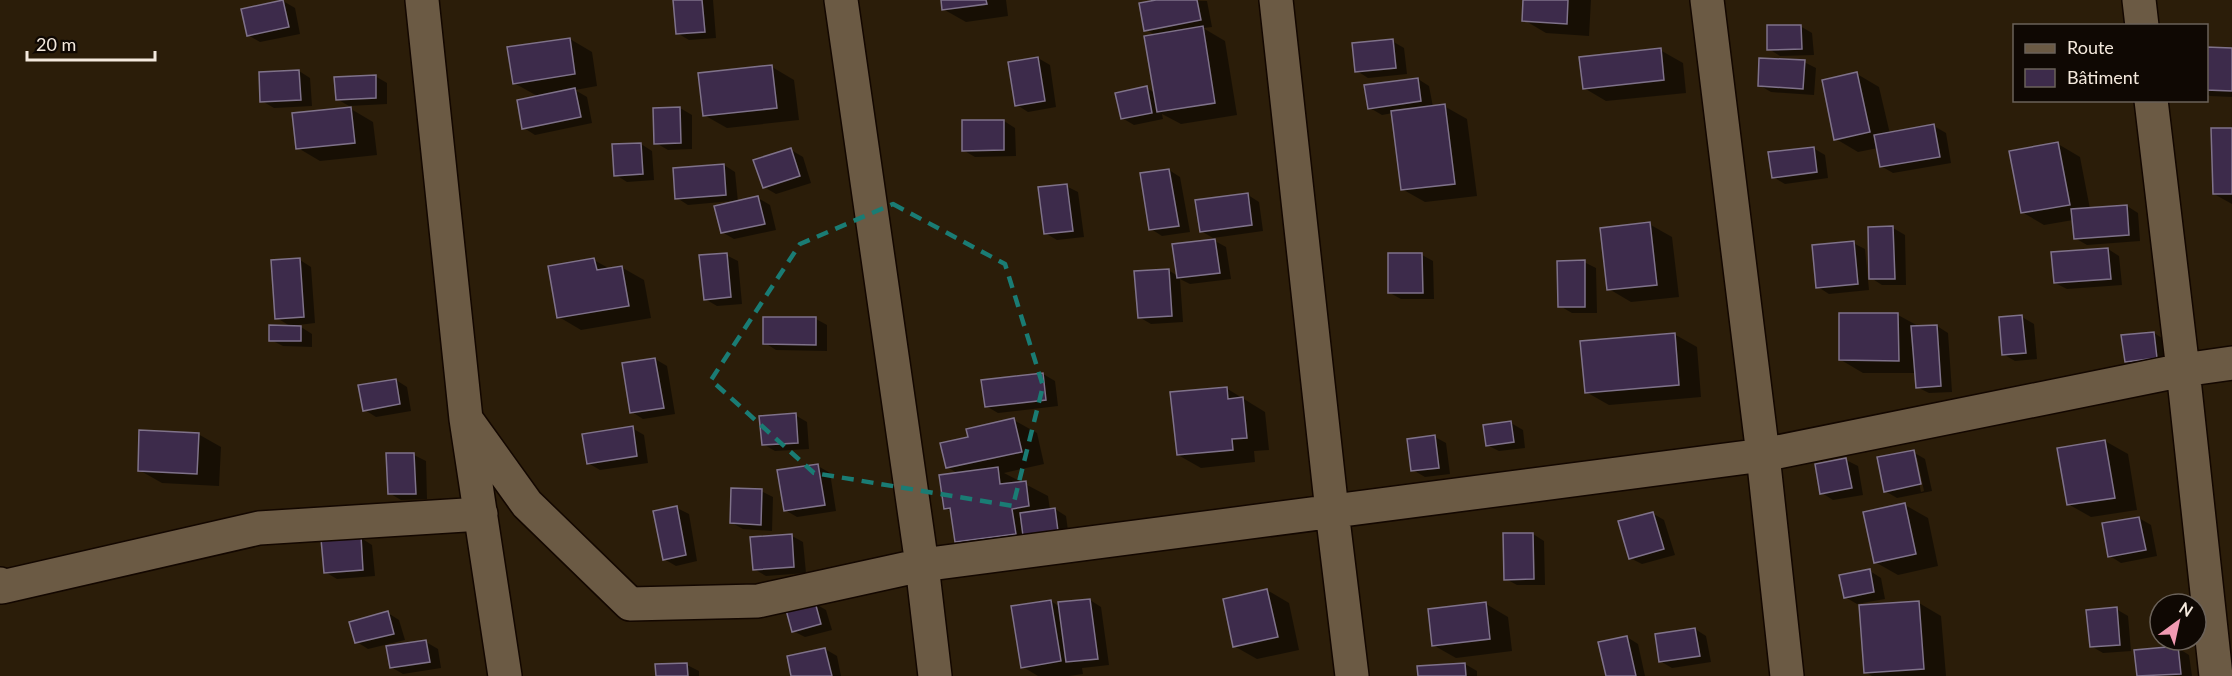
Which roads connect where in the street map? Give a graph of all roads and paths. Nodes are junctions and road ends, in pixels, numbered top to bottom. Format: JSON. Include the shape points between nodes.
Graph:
{"nodes":[{"id":1,"x":422,"y":0,"type":"edge"},
{"id":2,"x":841,"y":0,"type":"edge"},
{"id":3,"x":1276,"y":0,"type":"edge"},
{"id":4,"x":1707,"y":0,"type":"edge"},
{"id":5,"x":2139,"y":0,"type":"edge"},
{"id":6,"x":2142,"y":24,"type":"edge"},
{"id":7,"x":2151,"y":102,"type":"edge"},
{"id":8,"x":2232,"y":363,"type":"edge"},
{"id":9,"x":2183,"y":370,"type":"junction"},
{"id":10,"x":466,"y":419,"type":"junction"},
{"id":11,"x":1763,"y":455,"type":"junction"},
{"id":12,"x":1332,"y":511,"type":"junction"},
{"id":13,"x":481,"y":514,"type":"junction"},
{"id":14,"x":922,"y":565,"type":"junction"},
{"id":15,"x":0,"y":584,"type":"edge"},
{"id":16,"x":506,"y":676,"type":"edge"},
{"id":17,"x":935,"y":676,"type":"edge"},
{"id":18,"x":1352,"y":676,"type":"edge"},
{"id":19,"x":1787,"y":676,"type":"edge"},
{"id":20,"x":2216,"y":676,"type":"edge"}],
"edges":[{"from":1,"to":10,"type":"street"},
{"from":2,"to":14,"type":"street"},
{"from":3,"to":12,"type":"street"},
{"from":4,"to":11,"type":"street"},
{"from":5,"to":6,"type":"street"},
{"from":7,"to":9,"type":"street"},
{"from":8,"to":9,"type":"street"},
{"from":9,"to":11,"type":"street"},
{"from":9,"to":20,"type":"street"},
{"from":10,"to":13,"type":"street"},
{"from":10,"to":14,"type":"street","via":[[526,504],[630,604],[758,601]]},
{"from":11,"to":12,"type":"street"},
{"from":11,"to":19,"type":"street"},
{"from":12,"to":14,"type":"street"},
{"from":12,"to":18,"type":"street"},
{"from":13,"to":15,"type":"street","via":[[259,528],[2,587]]},
{"from":13,"to":16,"type":"street"},
{"from":14,"to":17,"type":"street"}]}
